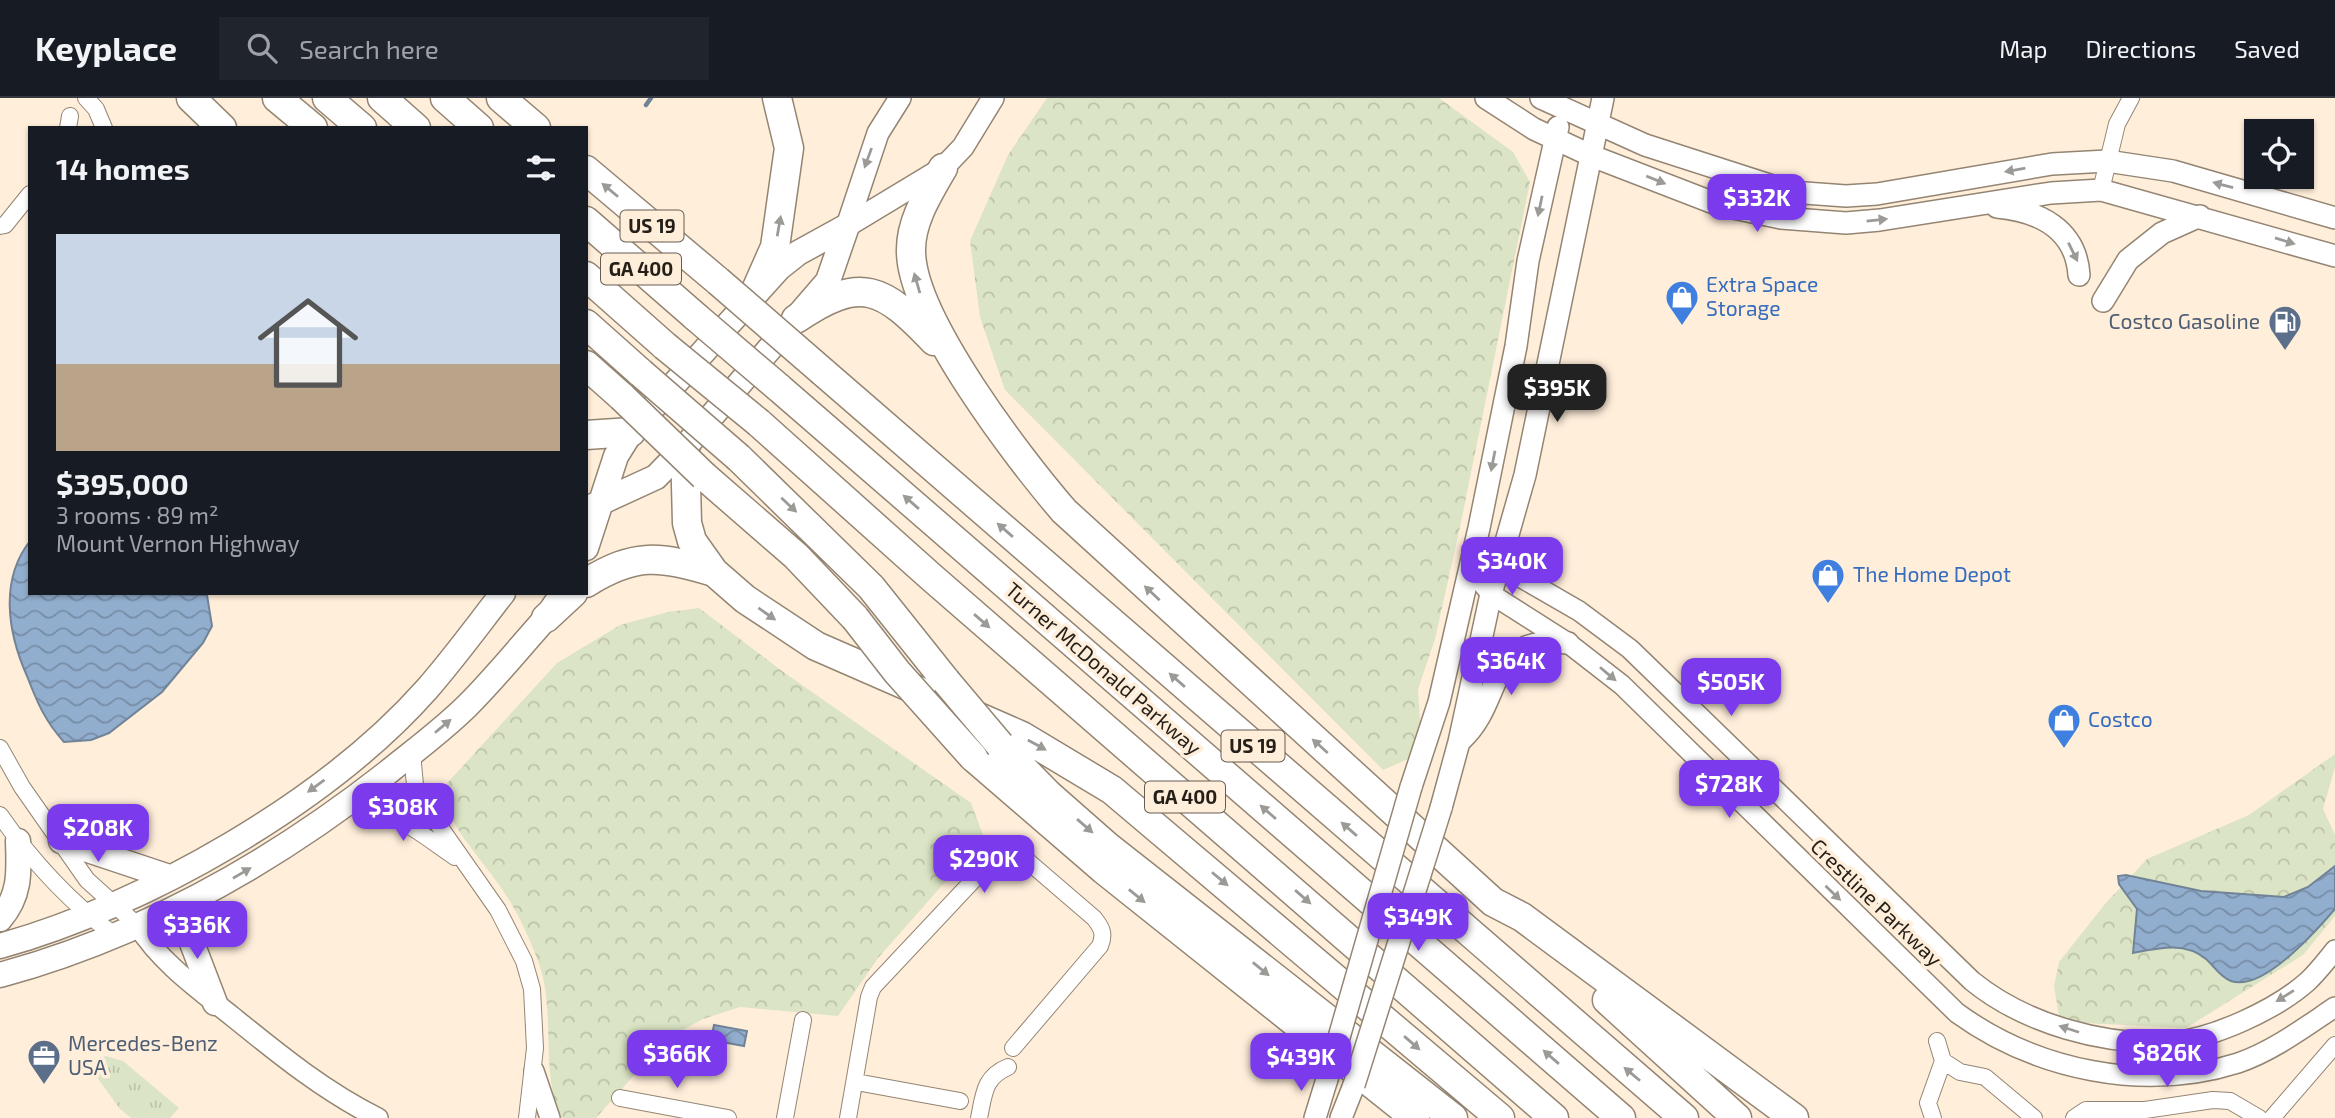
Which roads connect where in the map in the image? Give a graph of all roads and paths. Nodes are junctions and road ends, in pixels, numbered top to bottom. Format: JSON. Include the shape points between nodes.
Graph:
{"nodes":[{"id":1,"x":86,"y":98,"type":"edge"},
{"id":2,"x":191,"y":98,"type":"edge"},
{"id":3,"x":277,"y":98,"type":"edge"},
{"id":4,"x":327,"y":98,"type":"edge"},
{"id":5,"x":382,"y":98,"type":"edge"},
{"id":6,"x":445,"y":98,"type":"edge"},
{"id":7,"x":501,"y":98,"type":"edge"},
{"id":8,"x":777,"y":98,"type":"edge"},
{"id":9,"x":900,"y":98,"type":"edge"},
{"id":10,"x":993,"y":98,"type":"edge"},
{"id":11,"x":1486,"y":98,"type":"edge"},
{"id":12,"x":1541,"y":98,"type":"edge"},
{"id":13,"x":1603,"y":98,"type":"edge"},
{"id":14,"x":2131,"y":98,"type":"edge"},
{"id":15,"x":1563,"y":104,"type":"edge"},
{"id":16,"x":103,"y":126,"type":"edge"},
{"id":17,"x":220,"y":126,"type":"edge"},
{"id":18,"x":311,"y":126,"type":"edge"},
{"id":19,"x":360,"y":126,"type":"edge"},
{"id":20,"x":414,"y":126,"type":"edge"},
{"id":21,"x":477,"y":126,"type":"edge"},
{"id":22,"x":534,"y":126,"type":"edge"},
{"id":23,"x":1597,"y":126,"type":"junction"},
{"id":24,"x":1555,"y":140,"type":"junction"},
{"id":25,"x":1592,"y":156,"type":"junction"},
{"id":26,"x":2107,"y":161,"type":"junction"},
{"id":27,"x":943,"y":168,"type":"junction"},
{"id":28,"x":588,"y":172,"type":"edge"},
{"id":29,"x":2101,"y":190,"type":"junction"},
{"id":30,"x":28,"y":196,"type":"edge"},
{"id":31,"x":1974,"y":205,"type":"junction"},
{"id":32,"x":2200,"y":216,"type":"junction"},
{"id":33,"x":2335,"y":218,"type":"edge"},
{"id":34,"x":588,"y":223,"type":"edge"},
{"id":35,"x":0,"y":226,"type":"edge"},
{"id":36,"x":847,"y":226,"type":"junction"},
{"id":37,"x":2335,"y":256,"type":"edge"},
{"id":38,"x":2079,"y":275,"type":"dead end"},
{"id":39,"x":588,"y":278,"type":"edge"},
{"id":40,"x":756,"y":290,"type":"junction"},
{"id":41,"x":2102,"y":302,"type":"dead end"},
{"id":42,"x":796,"y":319,"type":"junction"},
{"id":43,"x":588,"y":326,"type":"edge"},
{"id":44,"x":958,"y":366,"type":"junction"},
{"id":45,"x":588,"y":367,"type":"edge"},
{"id":46,"x":778,"y":387,"type":"joint"},
{"id":47,"x":631,"y":432,"type":"junction"},
{"id":48,"x":588,"y":435,"type":"edge"},
{"id":49,"x":685,"y":447,"type":"junction"},
{"id":50,"x":595,"y":505,"type":"edge"},
{"id":51,"x":588,"y":538,"type":"edge"},
{"id":52,"x":1501,"y":566,"type":"junction"},
{"id":53,"x":1470,"y":569,"type":"junction"},
{"id":54,"x":713,"y":572,"type":"junction"},
{"id":55,"x":588,"y":582,"type":"edge"},
{"id":56,"x":1490,"y":594,"type":"junction"},
{"id":57,"x":501,"y":595,"type":"edge"},
{"id":58,"x":561,"y":595,"type":"edge"},
{"id":59,"x":571,"y":595,"type":"edge"},
{"id":60,"x":546,"y":618,"type":"junction"},
{"id":61,"x":1568,"y":643,"type":"junction"},
{"id":62,"x":1459,"y":742,"type":"junction"},
{"id":63,"x":0,"y":748,"type":"edge"},
{"id":64,"x":412,"y":752,"type":"junction"},
{"id":65,"x":345,"y":805,"type":"junction"},
{"id":66,"x":0,"y":815,"type":"edge"},
{"id":67,"x":1803,"y":817,"type":"junction"},
{"id":68,"x":61,"y":841,"type":"junction"},
{"id":69,"x":18,"y":842,"type":"junction"},
{"id":70,"x":1784,"y":845,"type":"junction"},
{"id":71,"x":466,"y":864,"type":"junction"},
{"id":72,"x":169,"y":877,"type":"junction"},
{"id":73,"x":192,"y":902,"type":"junction"},
{"id":74,"x":1493,"y":902,"type":"junction"},
{"id":75,"x":113,"y":905,"type":"junction"},
{"id":76,"x":88,"y":915,"type":"junction"},
{"id":77,"x":0,"y":919,"type":"edge"},
{"id":78,"x":125,"y":930,"type":"junction"},
{"id":79,"x":0,"y":946,"type":"edge"},
{"id":80,"x":2335,"y":950,"type":"edge"},
{"id":81,"x":0,"y":975,"type":"edge"},
{"id":82,"x":215,"y":1003,"type":"junction"},
{"id":83,"x":2335,"y":1007,"type":"edge"},
{"id":84,"x":803,"y":1020,"type":"dead end"},
{"id":85,"x":1937,"y":1041,"type":"dead end"},
{"id":86,"x":2335,"y":1045,"type":"edge"},
{"id":87,"x":1013,"y":1048,"type":"dead end"},
{"id":88,"x":1943,"y":1062,"type":"junction"},
{"id":89,"x":1008,"y":1067,"type":"dead end"},
{"id":90,"x":534,"y":1071,"type":"junction"},
{"id":91,"x":856,"y":1082,"type":"junction"},
{"id":92,"x":620,"y":1098,"type":"dead end"},
{"id":93,"x":960,"y":1101,"type":"dead end"},
{"id":94,"x":347,"y":1107,"type":"edge"},
{"id":95,"x":378,"y":1118,"type":"edge"},
{"id":96,"x":527,"y":1118,"type":"edge"},
{"id":97,"x":550,"y":1118,"type":"edge"},
{"id":98,"x":728,"y":1118,"type":"edge"},
{"id":99,"x":785,"y":1118,"type":"edge"},
{"id":100,"x":848,"y":1118,"type":"edge"},
{"id":101,"x":979,"y":1118,"type":"edge"},
{"id":102,"x":1315,"y":1118,"type":"edge"},
{"id":103,"x":1341,"y":1118,"type":"edge"},
{"id":104,"x":1415,"y":1118,"type":"edge"},
{"id":105,"x":1453,"y":1118,"type":"edge"},
{"id":106,"x":1500,"y":1118,"type":"edge"},
{"id":107,"x":1554,"y":1118,"type":"edge"},
{"id":108,"x":1620,"y":1118,"type":"edge"},
{"id":109,"x":1684,"y":1118,"type":"edge"},
{"id":110,"x":1737,"y":1118,"type":"edge"},
{"id":111,"x":1794,"y":1118,"type":"edge"},
{"id":112,"x":1933,"y":1118,"type":"edge"},
{"id":113,"x":2034,"y":1118,"type":"edge"},
{"id":114,"x":2074,"y":1118,"type":"edge"},
{"id":115,"x":2259,"y":1118,"type":"edge"},
{"id":116,"x":2272,"y":1118,"type":"edge"}],
"edges":[{"from":1,"to":16,"type":"street"},
{"from":2,"to":17,"type":"highway"},
{"from":3,"to":18,"type":"highway"},
{"from":4,"to":19,"type":"highway"},
{"from":5,"to":20,"type":"highway"},
{"from":6,"to":21,"type":"highway"},
{"from":7,"to":22,"type":"highway"},
{"from":40,"to":8,"type":"highway","one_way":true,"via":[[775,247],[788,159]]},
{"from":9,"to":36,"type":"main road","one_way":true,"via":[[878,133]]},
{"from":10,"to":27,"type":"main road"},
{"from":11,"to":24,"type":"main road"},
{"from":12,"to":15,"type":"main road"},
{"from":13,"to":23,"type":"main road"},
{"from":14,"to":26,"type":"street","via":[[2117,124]]},
{"from":15,"to":23,"type":"main road"},
{"from":15,"to":24,"type":"main road"},
{"from":23,"to":25,"type":"main road"},
{"from":26,"to":23,"type":"main road","one_way":true,"via":[[2052,164],[1877,194],[1818,195],[1736,176]]},
{"from":24,"to":25,"type":"main road"},
{"from":24,"to":53,"type":"main road","one_way":true},
{"from":25,"to":31,"type":"main road","one_way":true,"via":[[1719,205],[1813,222],[1880,220]]},
{"from":25,"to":52,"type":"main road","via":[[1525,475]]},
{"from":26,"to":29,"type":"street"},
{"from":33,"to":26,"type":"main road","one_way":true,"via":[[2173,171]]},
{"from":27,"to":36,"type":"main road"},
{"from":44,"to":27,"type":"highway","one_way":true,"via":[[915,286],[911,252],[921,207]]},
{"from":109,"to":28,"type":"highway","number":"US 19","one_way":true,"bridge":true},
{"from":29,"to":31,"type":"main road"},
{"from":29,"to":32,"type":"main road"},
{"from":30,"to":35,"type":"street"},
{"from":31,"to":38,"type":"main road","one_way":true,"via":[[2017,209],[2056,225],[2070,244]]},
{"from":32,"to":37,"type":"main road","one_way":true},
{"from":32,"to":41,"type":"main road","via":[[2162,233],[2128,260]]},
{"from":34,"to":46,"type":"highway","name":"Turner McDonald Parkway","number":"GA 400","bridge":true},
{"from":36,"to":40,"type":"main road","via":[[798,253]]},
{"from":36,"to":42,"type":"main road","via":[[828,281]]},
{"from":39,"to":107,"type":"highway","name":"Turner McDonald Parkway","number":"GA 400","one_way":true,"bridge":true},
{"from":40,"to":47,"type":"main road"},
{"from":42,"to":44,"type":"highway","via":[[825,299],[845,293],[881,296],[906,312]]},
{"from":42,"to":49,"type":"main road"},
{"from":43,"to":105,"type":"highway","one_way":true,"bridge":true,"via":[[739,458],[871,587],[1000,745],[1049,795],[1107,846]]},
{"from":74,"to":44,"type":"highway","one_way":true,"via":[[1064,511]]},
{"from":45,"to":104,"type":"highway","one_way":true,"bridge":true,"via":[[796,556],[973,757],[1104,870]]},
{"from":108,"to":46,"type":"highway","name":"Turner McDonald Parkway","number":"US 19","one_way":true},
{"from":47,"to":48,"type":"highway"},
{"from":47,"to":50,"type":"main road"},
{"from":49,"to":50,"type":"main road","via":[[656,477]]},
{"from":49,"to":54,"type":"highway","via":[[687,523],[692,541]]},
{"from":50,"to":51,"type":"main road"},
{"from":52,"to":53,"type":"street"},
{"from":52,"to":56,"type":"main road"},
{"from":52,"to":67,"type":"street","name":"Crestline Parkway","via":[[1579,611],[1630,649]]},
{"from":53,"to":56,"type":"street","name":"Crestline Parkway"},
{"from":53,"to":102,"type":"main road","bridge":true,"via":[[1439,702]]},
{"from":54,"to":55,"type":"highway","via":[[670,559],[649,558],[629,560]]},
{"from":54,"to":106,"type":"highway","one_way":true,"via":[[816,646],[1022,736],[1112,790]]},
{"from":56,"to":61,"type":"street","name":"Crestline Parkway"},
{"from":56,"to":62,"type":"main road"},
{"from":57,"to":72,"type":"main road","one_way":true,"via":[[427,690],[369,744],[257,828]]},
{"from":58,"to":60,"type":"main road"},
{"from":59,"to":60,"type":"highway"},
{"from":64,"to":60,"type":"main road","one_way":true,"via":[[468,706]]},
{"from":61,"to":62,"type":"main road","via":[[1537,642],[1510,657],[1499,670],[1472,730]]},
{"from":61,"to":70,"type":"street","name":"Crestline Parkway","one_way":true,"via":[[1622,685]]},
{"from":62,"to":103,"type":"main road","bridge":true},
{"from":63,"to":68,"type":"street"},
{"from":64,"to":65,"type":"main road"},
{"from":64,"to":71,"type":"street","via":[[415,785]]},
{"from":65,"to":71,"type":"street","via":[[381,810],[403,820]]},
{"from":73,"to":65,"type":"main road","one_way":true,"via":[[272,856]]},
{"from":66,"to":69,"type":"street"},
{"from":67,"to":70,"type":"street"},
{"from":80,"to":67,"type":"street","name":"Crestline Parkway","one_way":true,"via":[[2306,982],[2251,1017],[2210,1034],[2172,1042],[2074,1032],[1986,992]]},
{"from":68,"to":72,"type":"main road"},
{"from":68,"to":75,"type":"street","via":[[87,880]]},
{"from":69,"to":76,"type":"street"},
{"from":69,"to":77,"type":"main road","via":[[20,883]]},
{"from":70,"to":83,"type":"street","name":"Crestline Parkway","one_way":true,"via":[[1957,1013],[1977,1028],[2030,1053],[2083,1070],[2131,1075],[2193,1073],[2239,1062]]},
{"from":71,"to":90,"type":"street","via":[[499,910],[524,961],[535,1018]]},
{"from":72,"to":75,"type":"main road"},
{"from":73,"to":78,"type":"main road"},
{"from":73,"to":82,"type":"main road","via":[[192,943]]},
{"from":74,"to":110,"type":"highway"},
{"from":74,"to":111,"type":"highway","via":[[1522,917]]},
{"from":75,"to":76,"type":"main road"},
{"from":75,"to":78,"type":"street"},
{"from":76,"to":78,"type":"street"},
{"from":76,"to":79,"type":"main road"},
{"from":78,"to":81,"type":"main road"},
{"from":78,"to":82,"type":"street"},
{"from":82,"to":94,"type":"street"},
{"from":84,"to":99,"type":"street"},
{"from":85,"to":88,"type":"street"},
{"from":86,"to":116,"type":"street"},
{"from":87,"to":91,"type":"street","via":[[1103,937],[1094,918],[1043,874],[1023,857],[1004,852],[873,987]]},
{"from":88,"to":112,"type":"street","via":[[1928,1103]]},
{"from":88,"to":113,"type":"street","via":[[1960,1072],[1985,1077]]},
{"from":89,"to":101,"type":"street","via":[[987,1081]]},
{"from":90,"to":96,"type":"street"},
{"from":90,"to":97,"type":"street"},
{"from":91,"to":93,"type":"street"},
{"from":91,"to":100,"type":"street"},
{"from":92,"to":98,"type":"street"},
{"from":94,"to":95,"type":"street"},
{"from":114,"to":115,"type":"street","via":[[2086,1110],[2145,1111],[2213,1100],[2230,1101]]}]}
